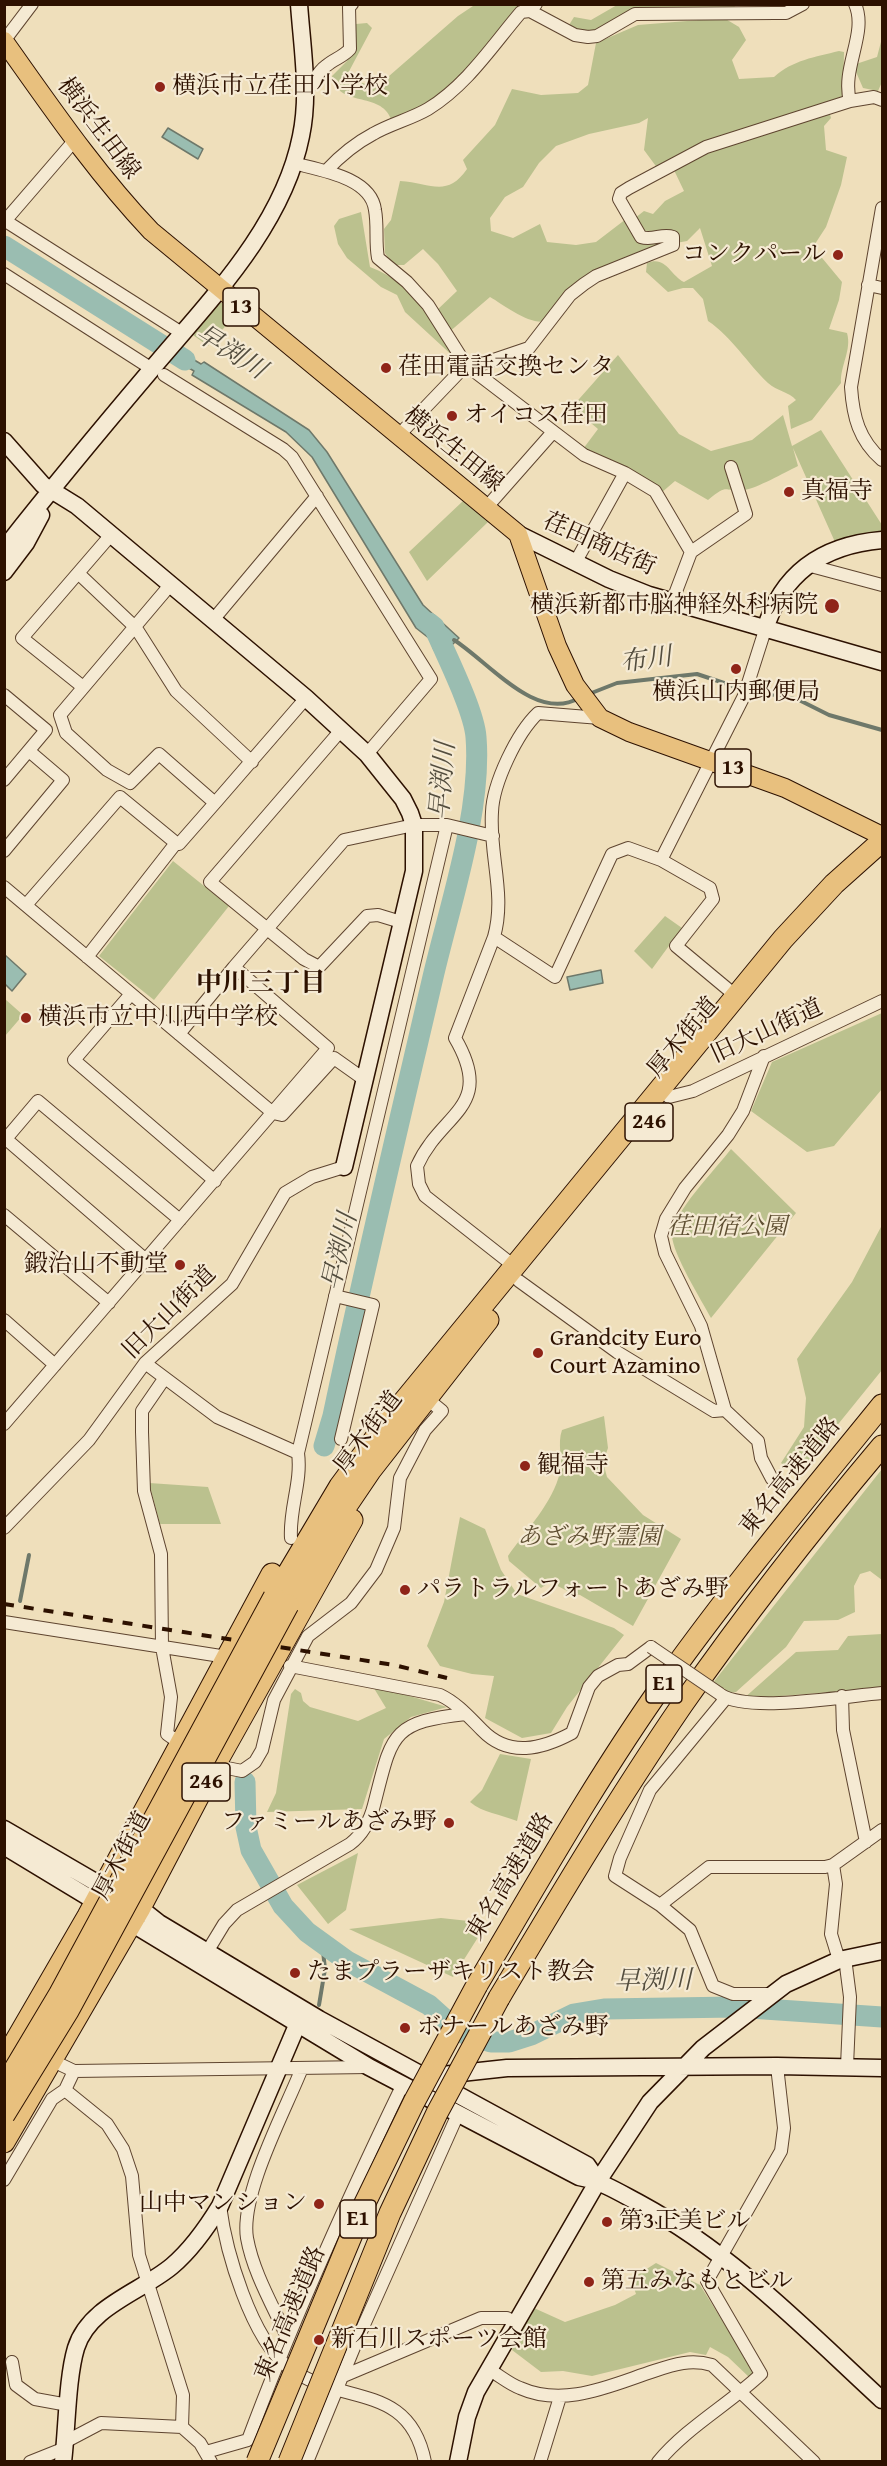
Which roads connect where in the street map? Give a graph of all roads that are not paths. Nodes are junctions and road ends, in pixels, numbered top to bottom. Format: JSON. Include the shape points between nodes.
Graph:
{"nodes":[{"id":1,"x":32,"y":4,"type":"edge"},
{"id":2,"x":299,"y":4,"type":"edge"},
{"id":3,"x":352,"y":4,"type":"edge"},
{"id":4,"x":803,"y":4,"type":"edge"},
{"id":5,"x":855,"y":4,"type":"edge"},
{"id":6,"x":533,"y":8,"type":"edge"},
{"id":7,"x":738,"y":9,"type":"edge"},
{"id":8,"x":4,"y":41,"type":"edge"},
{"id":9,"x":304,"y":93,"type":"junction"},
{"id":10,"x":882,"y":100,"type":"edge"},
{"id":11,"x":850,"y":101,"type":"junction"},
{"id":12,"x":74,"y":141,"type":"junction"},
{"id":13,"x":293,"y":163,"type":"junction"},
{"id":14,"x":326,"y":171,"type":"junction"},
{"id":15,"x":882,"y":208,"type":"edge"},
{"id":16,"x":5,"y":220,"type":"edge"},
{"id":17,"x":4,"y":274,"type":"edge"},
{"id":18,"x":868,"y":285,"type":"junction"},
{"id":19,"x":882,"y":288,"type":"edge"},
{"id":20,"x":219,"y":289,"type":"junction"},
{"id":21,"x":180,"y":331,"type":"junction"},
{"id":22,"x":468,"y":366,"type":"junction"},
{"id":23,"x":158,"y":372,"type":"junction"},
{"id":24,"x":553,"y":432,"type":"junction"},
{"id":25,"x":398,"y":436,"type":"junction"},
{"id":26,"x":4,"y":441,"type":"edge"},
{"id":27,"x":882,"y":460,"type":"edge"},
{"id":28,"x":731,"y":467,"type":"dead end"},
{"id":29,"x":625,"y":472,"type":"junction"},
{"id":30,"x":51,"y":489,"type":"junction"},
{"id":31,"x":317,"y":496,"type":"junction"},
{"id":32,"x":486,"y":508,"type":"junction"},
{"id":33,"x":518,"y":534,"type":"junction"},
{"id":34,"x":110,"y":536,"type":"junction"},
{"id":35,"x":882,"y":540,"type":"edge"},
{"id":36,"x":4,"y":549,"type":"edge"},
{"id":37,"x":691,"y":552,"type":"junction"},
{"id":38,"x":575,"y":563,"type":"junction"},
{"id":39,"x":807,"y":565,"type":"junction"},
{"id":40,"x":4,"y":572,"type":"edge"},
{"id":41,"x":78,"y":573,"type":"junction"},
{"id":42,"x":171,"y":584,"type":"junction"},
{"id":43,"x":882,"y":585,"type":"edge"},
{"id":44,"x":672,"y":602,"type":"junction"},
{"id":45,"x":213,"y":620,"type":"junction"},
{"id":46,"x":136,"y":628,"type":"junction"},
{"id":47,"x":765,"y":630,"type":"junction"},
{"id":48,"x":882,"y":662,"type":"edge"},
{"id":49,"x":83,"y":687,"type":"junction"},
{"id":50,"x":4,"y":695,"type":"edge"},
{"id":51,"x":306,"y":698,"type":"junction"},
{"id":52,"x":600,"y":718,"type":"junction"},
{"id":53,"x":342,"y":729,"type":"junction"},
{"id":54,"x":29,"y":751,"type":"junction"},
{"id":55,"x":367,"y":754,"type":"junction"},
{"id":56,"x":711,"y":760,"type":"junction"},
{"id":57,"x":252,"y":762,"type":"junction"},
{"id":58,"x":4,"y":780,"type":"edge"},
{"id":59,"x":215,"y":803,"type":"junction"},
{"id":60,"x":414,"y":825,"type":"junction"},
{"id":61,"x":447,"y":825,"type":"junction"},
{"id":62,"x":487,"y":834,"type":"junction"},
{"id":63,"x":882,"y":836,"type":"edge"},
{"id":64,"x":882,"y":841,"type":"edge"},
{"id":65,"x":177,"y":843,"type":"junction"},
{"id":66,"x":4,"y":851,"type":"edge"},
{"id":67,"x":882,"y":856,"type":"edge"},
{"id":68,"x":661,"y":860,"type":"junction"},
{"id":69,"x":4,"y":887,"type":"edge"},
{"id":70,"x":26,"y":905,"type":"junction"},
{"id":71,"x":401,"y":922,"type":"junction"},
{"id":72,"x":268,"y":930,"type":"junction"},
{"id":73,"x":494,"y":937,"type":"junction"},
{"id":74,"x":87,"y":957,"type":"junction"},
{"id":75,"x":234,"y":967,"type":"junction"},
{"id":76,"x":131,"y":994,"type":"junction"},
{"id":77,"x":736,"y":996,"type":"junction"},
{"id":78,"x":882,"y":1001,"type":"edge"},
{"id":79,"x":179,"y":1034,"type":"junction"},
{"id":80,"x":764,"y":1056,"type":"junction"},
{"id":81,"x":365,"y":1080,"type":"junction"},
{"id":82,"x":669,"y":1097,"type":"junction"},
{"id":83,"x":273,"y":1113,"type":"junction"},
{"id":84,"x":5,"y":1140,"type":"edge"},
{"id":85,"x":344,"y":1167,"type":"joint"},
{"id":86,"x":215,"y":1180,"type":"junction"},
{"id":87,"x":4,"y":1215,"type":"edge"},
{"id":88,"x":180,"y":1220,"type":"junction"},
{"id":89,"x":146,"y":1260,"type":"junction"},
{"id":90,"x":516,"y":1274,"type":"junction"},
{"id":91,"x":337,"y":1296,"type":"junction"},
{"id":92,"x":109,"y":1303,"type":"junction"},
{"id":93,"x":4,"y":1320,"type":"edge"},
{"id":94,"x":145,"y":1363,"type":"junction"},
{"id":95,"x":55,"y":1365,"type":"junction"},
{"id":96,"x":164,"y":1379,"type":"junction"},
{"id":97,"x":426,"y":1398,"type":"junction"},
{"id":98,"x":882,"y":1405,"type":"edge"},
{"id":99,"x":725,"y":1410,"type":"junction"},
{"id":100,"x":407,"y":1422,"type":"junction"},
{"id":101,"x":4,"y":1424,"type":"edge"},
{"id":102,"x":341,"y":1439,"type":"dead end"},
{"id":103,"x":882,"y":1446,"type":"edge"},
{"id":104,"x":298,"y":1453,"type":"junction"},
{"id":105,"x":772,"y":1479,"type":"dead end"},
{"id":106,"x":4,"y":1528,"type":"edge"},
{"id":107,"x":300,"y":1551,"type":"junction"},
{"id":108,"x":4,"y":1622,"type":"edge"},
{"id":109,"x":162,"y":1647,"type":"junction"},
{"id":110,"x":227,"y":1657,"type":"junction"},
{"id":111,"x":290,"y":1666,"type":"junction"},
{"id":112,"x":882,"y":1693,"type":"edge"},
{"id":113,"x":723,"y":1696,"type":"junction"},
{"id":114,"x":842,"y":1696,"type":"junction"},
{"id":115,"x":466,"y":1714,"type":"junction"},
{"id":116,"x":180,"y":1744,"type":"junction"},
{"id":117,"x":216,"y":1763,"type":"junction"},
{"id":118,"x":882,"y":1830,"type":"edge"},
{"id":119,"x":5,"y":1834,"type":"edge"},
{"id":120,"x":866,"y":1842,"type":"junction"},
{"id":121,"x":833,"y":1865,"type":"junction"},
{"id":122,"x":99,"y":1895,"type":"junction"},
{"id":123,"x":660,"y":1905,"type":"junction"},
{"id":124,"x":137,"y":1915,"type":"junction"},
{"id":125,"x":882,"y":1951,"type":"edge"},
{"id":126,"x":207,"y":1952,"type":"junction"},
{"id":127,"x":842,"y":1959,"type":"junction"},
{"id":128,"x":767,"y":1997,"type":"junction"},
{"id":129,"x":301,"y":2016,"type":"junction"},
{"id":130,"x":4,"y":2061,"type":"edge"},
{"id":131,"x":53,"y":2061,"type":"junction"},
{"id":132,"x":777,"y":2066,"type":"junction"},
{"id":133,"x":847,"y":2066,"type":"junction"},
{"id":134,"x":369,"y":2067,"type":"junction"},
{"id":135,"x":683,"y":2067,"type":"junction"},
{"id":136,"x":302,"y":2068,"type":"junction"},
{"id":137,"x":882,"y":2068,"type":"edge"},
{"id":138,"x":277,"y":2069,"type":"junction"},
{"id":139,"x":74,"y":2072,"type":"junction"},
{"id":140,"x":424,"y":2077,"type":"junction"},
{"id":141,"x":402,"y":2086,"type":"junction"},
{"id":142,"x":4,"y":2087,"type":"edge"},
{"id":143,"x":65,"y":2090,"type":"junction"},
{"id":144,"x":458,"y":2114,"type":"junction"},
{"id":145,"x":4,"y":2115,"type":"edge"},
{"id":146,"x":4,"y":2142,"type":"edge"},
{"id":147,"x":4,"y":2180,"type":"edge"},
{"id":148,"x":598,"y":2181,"type":"junction"},
{"id":149,"x":220,"y":2206,"type":"junction"},
{"id":150,"x":723,"y":2256,"type":"junction"},
{"id":151,"x":148,"y":2282,"type":"junction"},
{"id":152,"x":516,"y":2323,"type":"junction"},
{"id":153,"x":287,"y":2337,"type":"junction"},
{"id":154,"x":278,"y":2358,"type":"junction"},
{"id":155,"x":12,"y":2362,"type":"dead end"},
{"id":156,"x":488,"y":2369,"type":"junction"},
{"id":157,"x":339,"y":2383,"type":"junction"},
{"id":158,"x":742,"y":2391,"type":"junction"},
{"id":159,"x":560,"y":2397,"type":"junction"},
{"id":160,"x":882,"y":2400,"type":"edge"},
{"id":161,"x":68,"y":2405,"type":"junction"},
{"id":162,"x":182,"y":2427,"type":"junction"},
{"id":163,"x":64,"y":2450,"type":"edge"},
{"id":164,"x":209,"y":2457,"type":"edge"},
{"id":165,"x":30,"y":2462,"type":"edge"},
{"id":166,"x":257,"y":2462,"type":"edge"},
{"id":167,"x":288,"y":2462,"type":"edge"},
{"id":168,"x":307,"y":2462,"type":"edge"},
{"id":169,"x":424,"y":2462,"type":"edge"},
{"id":170,"x":458,"y":2462,"type":"edge"},
{"id":171,"x":540,"y":2462,"type":"edge"},
{"id":172,"x":658,"y":2462,"type":"edge"},
{"id":173,"x":814,"y":2462,"type":"edge"}],
"edges":[{"from":1,"to":8,"type":"street"},
{"from":2,"to":9,"type":"street"},
{"from":3,"to":9,"type":"street","via":[[348,19],[350,49],[325,66]]},
{"from":4,"to":7,"type":"street","via":[[786,13]]},
{"from":5,"to":11,"type":"street","via":[[857,37],[847,77]]},
{"from":6,"to":7,"type":"street","via":[[575,35],[588,38],[635,14]]},
{"from":6,"to":14,"type":"street","via":[[521,12],[453,90],[428,109],[372,134],[347,150]]},
{"from":8,"to":12,"type":"main road","name":"横浜生田線","number":"13"},
{"from":9,"to":13,"type":"street","via":[[303,123]]},
{"from":10,"to":11,"type":"street","via":[[874,97]]},
{"from":11,"to":22,"type":"street","via":[[706,147],[621,193],[619,199],[642,237],[648,240],[667,235],[673,237],[673,244],[584,284],[570,295],[529,348]]},
{"from":12,"to":16,"type":"street"},
{"from":12,"to":20,"type":"main road","name":"横浜生田線","number":"13","via":[[151,231]]},
{"from":13,"to":14,"type":"street"},
{"from":13,"to":20,"type":"street","via":[[263,226]]},
{"from":14,"to":22,"type":"street","via":[[358,185],[371,198],[378,258],[429,305]]},
{"from":15,"to":18,"type":"street"},
{"from":16,"to":21,"type":"street"},
{"from":17,"to":23,"type":"street"},
{"from":18,"to":19,"type":"street"},
{"from":18,"to":27,"type":"street","via":[[851,387],[853,413],[861,436]]},
{"from":20,"to":21,"type":"street"},
{"from":20,"to":25,"type":"main road","name":"横浜生田線","number":"13"},
{"from":21,"to":23,"type":"street"},
{"from":22,"to":24,"type":"street"},
{"from":22,"to":25,"type":"street"},
{"from":23,"to":30,"type":"street"},
{"from":23,"to":31,"type":"street","via":[[283,449]]},
{"from":24,"to":29,"type":"street","via":[[584,455]]},
{"from":24,"to":32,"type":"street"},
{"from":25,"to":32,"type":"main road","name":"横浜生田線","number":"13"},
{"from":26,"to":30,"type":"street"},
{"from":28,"to":37,"type":"street","via":[[746,514]]},
{"from":29,"to":37,"type":"street","via":[[655,491]]},
{"from":29,"to":38,"type":"street"},
{"from":30,"to":34,"type":"street"},
{"from":30,"to":36,"type":"street"},
{"from":30,"to":40,"type":"street","via":[[47,506]]},
{"from":31,"to":45,"type":"street"},
{"from":31,"to":55,"type":"street","via":[[431,680]]},
{"from":32,"to":33,"type":"main road","name":"横浜生田線","number":"13"},
{"from":33,"to":38,"type":"street","name":"荏田商店街"},
{"from":33,"to":52,"type":"main road","number":"13","via":[[557,646],[575,685]]},
{"from":34,"to":41,"type":"street"},
{"from":34,"to":42,"type":"street"},
{"from":35,"to":39,"type":"street","via":[[830,550]]},
{"from":37,"to":44,"type":"street"},
{"from":38,"to":44,"type":"street","name":"荏田商店街","via":[[619,584]]},
{"from":39,"to":43,"type":"street"},
{"from":39,"to":47,"type":"street","via":[[780,594]]},
{"from":41,"to":46,"type":"street"},
{"from":41,"to":49,"type":"street","via":[[22,638]]},
{"from":42,"to":45,"type":"street"},
{"from":42,"to":46,"type":"street"},
{"from":44,"to":47,"type":"street","name":"荏田商店街"},
{"from":45,"to":51,"type":"street"},
{"from":46,"to":49,"type":"street"},
{"from":46,"to":57,"type":"street","via":[[176,691]]},
{"from":47,"to":48,"type":"street","name":"荏田商店街"},
{"from":47,"to":56,"type":"street","via":[[746,690]]},
{"from":49,"to":59,"type":"street","via":[[60,714],[66,733],[107,770],[130,783],[159,754]]},
{"from":50,"to":54,"type":"street","via":[[46,730]]},
{"from":51,"to":53,"type":"street"},
{"from":51,"to":57,"type":"street"},
{"from":52,"to":56,"type":"main road","number":"13"},
{"from":52,"to":62,"type":"street","via":[[538,713],[529,722],[508,756]]},
{"from":53,"to":55,"type":"street"},
{"from":53,"to":72,"type":"street","via":[[210,882]]},
{"from":54,"to":58,"type":"street"},
{"from":54,"to":66,"type":"street","via":[[63,780]]},
{"from":55,"to":60,"type":"street","via":[[403,799]]},
{"from":56,"to":63,"type":"main road","number":"13","via":[[785,788]]},
{"from":56,"to":68,"type":"street"},
{"from":57,"to":59,"type":"street"},
{"from":59,"to":65,"type":"street"},
{"from":60,"to":61,"type":"street"},
{"from":60,"to":71,"type":"street","via":[[414,871]]},
{"from":60,"to":72,"type":"street","via":[[344,840]]},
{"from":61,"to":62,"type":"street"},
{"from":61,"to":91,"type":"street"},
{"from":62,"to":73,"type":"street","via":[[500,894]]},
{"from":64,"to":77,"type":"highway","name":"厚木街道","number":"246","via":[[834,884]]},
{"from":65,"to":70,"type":"street","via":[[120,797]]},
{"from":65,"to":74,"type":"street"},
{"from":67,"to":82,"type":"highway","name":"厚木街道","number":"246","via":[[801,938]]},
{"from":68,"to":73,"type":"street","via":[[628,848],[612,854],[555,977]]},
{"from":68,"to":77,"type":"street","via":[[710,888],[713,899],[676,946]]},
{"from":69,"to":70,"type":"street"},
{"from":70,"to":74,"type":"street"},
{"from":71,"to":72,"type":"street","via":[[367,916],[319,966]]},
{"from":71,"to":81,"type":"street","via":[[382,1020]]},
{"from":72,"to":75,"type":"street"},
{"from":73,"to":90,"type":"street","via":[[455,1038],[468,1059],[470,1094],[417,1166],[424,1196]]},
{"from":74,"to":76,"type":"street"},
{"from":75,"to":79,"type":"street"},
{"from":75,"to":83,"type":"street","via":[[328,1048]]},
{"from":76,"to":79,"type":"street"},
{"from":76,"to":86,"type":"street","via":[[74,1060]]},
{"from":77,"to":90,"type":"highway","name":"厚木街道","number":"246"},
{"from":78,"to":80,"type":"street","name":"旧大山街道"},
{"from":79,"to":83,"type":"street"},
{"from":80,"to":82,"type":"street","name":"旧大山街道","via":[[693,1090]]},
{"from":80,"to":99,"type":"street","via":[[728,1136],[685,1188],[666,1219],[661,1236],[665,1253],[701,1326]]},
{"from":81,"to":83,"type":"street","via":[[334,1058],[282,1115]]},
{"from":81,"to":85,"type":"street"},
{"from":82,"to":90,"type":"highway","name":"厚木街道","number":"246"},
{"from":83,"to":86,"type":"street"},
{"from":84,"to":88,"type":"street","via":[[38,1101]]},
{"from":84,"to":89,"type":"street"},
{"from":85,"to":94,"type":"street","name":"旧大山街道","via":[[312,1177],[285,1194],[232,1284]]},
{"from":86,"to":88,"type":"street"},
{"from":87,"to":92,"type":"street"},
{"from":88,"to":89,"type":"street"},
{"from":89,"to":92,"type":"street"},
{"from":90,"to":97,"type":"highway","name":"厚木街道","number":"246"},
{"from":90,"to":99,"type":"street","via":[[617,1352],[714,1411]]},
{"from":90,"to":107,"type":"highway","name":"厚木街道","number":"246","via":[[434,1363],[340,1486]]},
{"from":91,"to":102,"type":"street","via":[[373,1305]]},
{"from":91,"to":104,"type":"street"},
{"from":92,"to":95,"type":"street"},
{"from":93,"to":95,"type":"street"},
{"from":94,"to":96,"type":"street"},
{"from":94,"to":106,"type":"street","name":"旧大山街道","via":[[89,1440]]},
{"from":95,"to":101,"type":"street"},
{"from":96,"to":104,"type":"street","via":[[217,1417]]},
{"from":96,"to":109,"type":"street","via":[[142,1411],[144,1491],[161,1554]]},
{"from":97,"to":100,"type":"highway","name":"厚木街道","number":"246"},
{"from":97,"to":111,"type":"street","via":[[442,1411],[425,1430],[400,1478],[394,1528],[376,1570],[351,1603],[308,1636]]},
{"from":98,"to":166,"type":"highway","name":"東名高速道路","number":"E1","bridge":true,"via":[[760,1554],[666,1681],[598,1782],[477,1985],[365,2203]]},
{"from":99,"to":105,"type":"street","via":[[758,1441],[761,1458]]},
{"from":100,"to":107,"type":"highway","name":"厚木街道","number":"246"},
{"from":100,"to":117,"type":"highway","number":"246"},
{"from":103,"to":167,"type":"highway","name":"東名高速道路","number":"E1","bridge":true,"via":[[795,1551],[683,1704],[566,1884],[499,1998],[437,2113],[390,2213]]},
{"from":104,"to":107,"type":"street","via":[[300,1468],[290,1520]]},
{"from":107,"to":110,"type":"highway","number":"246"},
{"from":107,"to":142,"type":"highway","name":"厚木街道","number":"246","bridge":true,"via":[[59,1995]]},
{"from":107,"to":145,"type":"highway","name":"厚木街道","number":"246","bridge":true,"via":[[68,2011]]},
{"from":108,"to":109,"type":"street"},
{"from":109,"to":110,"type":"street"},
{"from":109,"to":116,"type":"street","via":[[171,1697],[167,1734]]},
{"from":110,"to":116,"type":"highway","number":"246"},
{"from":111,"to":115,"type":"street","via":[[440,1695]]},
{"from":111,"to":117,"type":"street","via":[[274,1700],[262,1750],[255,1762],[242,1771]]},
{"from":112,"to":114,"type":"street"},
{"from":113,"to":114,"type":"street","via":[[742,1703],[763,1703]]},
{"from":113,"to":115,"type":"street","bridge":true,"via":[[651,1647],[628,1664],[598,1676],[589,1687],[572,1733],[549,1745],[509,1747],[492,1739]]},
{"from":113,"to":123,"type":"street","via":[[650,1790],[616,1869],[615,1876]]},
{"from":114,"to":120,"type":"street","via":[[843,1730]]},
{"from":115,"to":126,"type":"street","via":[[429,1718],[401,1731],[391,1744],[372,1812],[361,1834],[230,1916]]},
{"from":116,"to":117,"type":"street"},
{"from":116,"to":122,"type":"highway","number":"246"},
{"from":117,"to":124,"type":"highway","number":"246"},
{"from":118,"to":120,"type":"street"},
{"from":119,"to":122,"type":"street"},
{"from":120,"to":121,"type":"street"},
{"from":121,"to":123,"type":"street","via":[[816,1869],[709,1867]]},
{"from":121,"to":127,"type":"street","via":[[836,1884],[831,1934]]},
{"from":122,"to":124,"type":"street"},
{"from":122,"to":130,"type":"highway","number":"246"},
{"from":123,"to":128,"type":"street","via":[[690,1930],[713,1986],[733,1994]]},
{"from":124,"to":126,"type":"street"},
{"from":124,"to":129,"type":"street"},
{"from":124,"to":131,"type":"highway","number":"246"},
{"from":125,"to":127,"type":"street"},
{"from":126,"to":129,"type":"street"},
{"from":127,"to":128,"type":"street"},
{"from":127,"to":133,"type":"street","via":[[850,2002]]},
{"from":128,"to":135,"type":"street"},
{"from":129,"to":134,"type":"street"},
{"from":129,"to":138,"type":"street"},
{"from":129,"to":140,"type":"street"},
{"from":131,"to":139,"type":"street"},
{"from":131,"to":146,"type":"highway","number":"246"},
{"from":132,"to":133,"type":"street"},
{"from":132,"to":135,"type":"street"},
{"from":132,"to":150,"type":"street","via":[[784,2128],[781,2151]]},
{"from":133,"to":137,"type":"street"},
{"from":134,"to":136,"type":"street"},
{"from":134,"to":141,"type":"street"},
{"from":135,"to":140,"type":"street","via":[[507,2068]]},
{"from":135,"to":148,"type":"street","via":[[650,2102]]},
{"from":136,"to":138,"type":"street"},
{"from":136,"to":153,"type":"street","via":[[253,2189],[246,2224],[251,2255]]},
{"from":138,"to":139,"type":"street"},
{"from":138,"to":149,"type":"street"},
{"from":139,"to":143,"type":"street"},
{"from":140,"to":148,"type":"street","via":[[587,2165]]},
{"from":141,"to":144,"type":"street"},
{"from":141,"to":153,"type":"street"},
{"from":143,"to":147,"type":"street","via":[[52,2099]]},
{"from":143,"to":151,"type":"street","via":[[107,2124],[123,2150],[132,2176],[140,2254]]},
{"from":144,"to":148,"type":"street","via":[[579,2177]]},
{"from":144,"to":157,"type":"street"},
{"from":148,"to":150,"type":"street","via":[[676,2223]]},
{"from":148,"to":152,"type":"street"},
{"from":149,"to":151,"type":"street","via":[[191,2248]]},
{"from":149,"to":154,"type":"street","via":[[230,2259],[266,2344]]},
{"from":150,"to":158,"type":"street","via":[[707,2282],[760,2374]]},
{"from":150,"to":160,"type":"street"},
{"from":151,"to":161,"type":"street","via":[[96,2317],[85,2330],[76,2349]]},
{"from":151,"to":162,"type":"street","via":[[183,2395]]},
{"from":152,"to":156,"type":"street"},
{"from":152,"to":157,"type":"street","via":[[507,2318],[480,2318]]},
{"from":153,"to":154,"type":"street"},
{"from":154,"to":157,"type":"street","via":[[306,2379]]},
{"from":154,"to":164,"type":"street","via":[[248,2440]]},
{"from":155,"to":161,"type":"street","via":[[16,2385],[35,2399]]},
{"from":156,"to":159,"type":"street","via":[[521,2389]]},
{"from":156,"to":170,"type":"street","via":[[466,2417]]},
{"from":157,"to":168,"type":"street"},
{"from":157,"to":169,"type":"street","via":[[404,2415],[414,2428]]},
{"from":158,"to":159,"type":"street","via":[[712,2365],[697,2361],[679,2363],[584,2394]]},
{"from":158,"to":172,"type":"street","via":[[674,2443]]},
{"from":158,"to":173,"type":"street"},
{"from":159,"to":171,"type":"street"},
{"from":161,"to":163,"type":"street"},
{"from":162,"to":163,"type":"street","via":[[101,2423]]},
{"from":162,"to":164,"type":"street"},
{"from":163,"to":165,"type":"street"}]}
